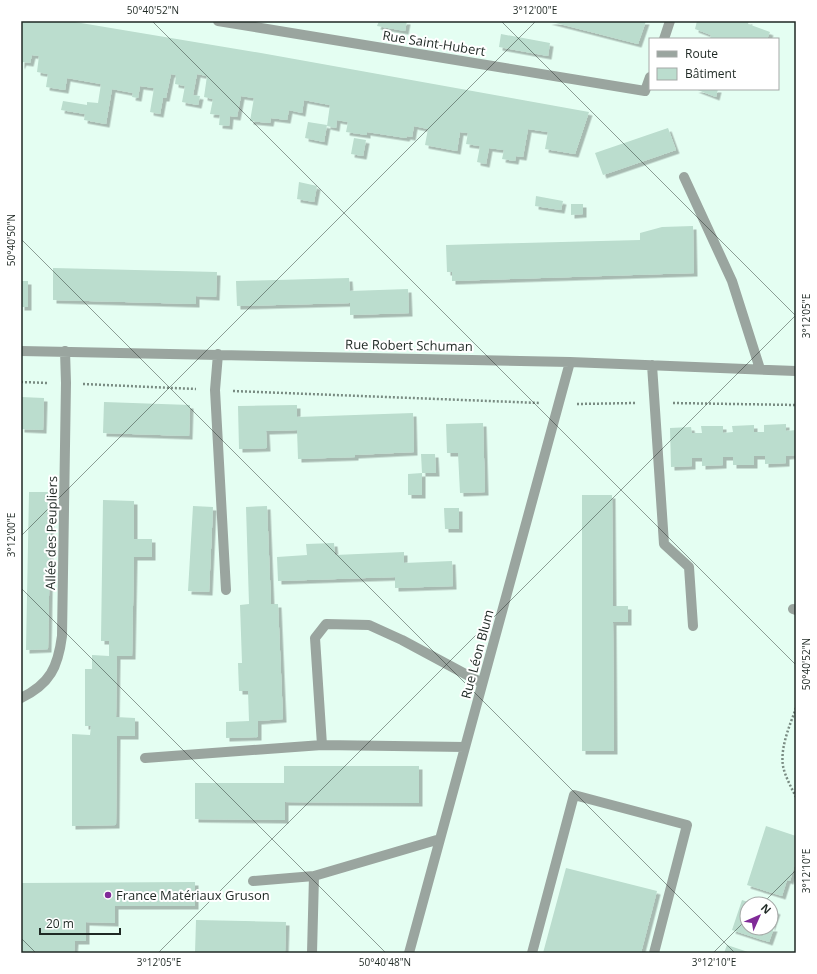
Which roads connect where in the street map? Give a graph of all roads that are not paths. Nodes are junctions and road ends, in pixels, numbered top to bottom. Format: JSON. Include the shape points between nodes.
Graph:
{"nodes":[{"id":1,"x":218,"y":21,"type":"edge"},
{"id":2,"x":670,"y":21,"type":"edge"},
{"id":3,"x":664,"y":38,"type":"edge"},
{"id":4,"x":649,"y":80,"type":"edge"},
{"id":5,"x":684,"y":177,"type":"dead end"},
{"id":6,"x":21,"y":351,"type":"edge"},
{"id":7,"x":65,"y":351,"type":"junction"},
{"id":8,"x":218,"y":354,"type":"junction"},
{"id":9,"x":570,"y":362,"type":"junction"},
{"id":10,"x":652,"y":365,"type":"junction"},
{"id":11,"x":760,"y":369,"type":"junction"},
{"id":12,"x":796,"y":371,"type":"edge"},
{"id":13,"x":226,"y":590,"type":"dead end"},
{"id":14,"x":693,"y":626,"type":"dead end"},
{"id":15,"x":482,"y":683,"type":"junction"},
{"id":16,"x":21,"y":698,"type":"edge"},
{"id":17,"x":322,"y":745,"type":"junction"},
{"id":18,"x":465,"y":747,"type":"junction"},
{"id":19,"x":145,"y":758,"type":"dead end"},
{"id":20,"x":440,"y":839,"type":"junction"},
{"id":21,"x":314,"y":876,"type":"junction"},
{"id":22,"x":253,"y":881,"type":"dead end"},
{"id":23,"x":312,"y":953,"type":"edge"},
{"id":24,"x":409,"y":953,"type":"edge"},
{"id":25,"x":532,"y":953,"type":"edge"},
{"id":26,"x":654,"y":953,"type":"edge"}],
"edges":[{"from":1,"to":4,"type":"street","name":"Rue Saint-Hubert","via":[[645,91]]},
{"from":2,"to":3,"type":"street"},
{"from":5,"to":11,"type":"street","via":[[732,281]]},
{"from":6,"to":7,"type":"street","name":"Rue Robert Schuman"},
{"from":7,"to":8,"type":"street","name":"Rue Robert Schuman"},
{"from":7,"to":16,"type":"street","name":"Allée des Peupliers","via":[[60,649],[51,674],[32,693]]},
{"from":8,"to":9,"type":"street","name":"Rue Robert Schuman"},
{"from":8,"to":13,"type":"street","via":[[215,390]]},
{"from":9,"to":10,"type":"street","name":"Rue Robert Schuman"},
{"from":9,"to":15,"type":"street","name":"Rue Léon Blum"},
{"from":10,"to":11,"type":"street","name":"Rue Robert Schuman"},
{"from":10,"to":14,"type":"street","via":[[664,544],[689,567]]},
{"from":11,"to":12,"type":"street","name":"Rue Robert Schuman"},
{"from":15,"to":17,"type":"street","via":[[369,625],[326,624],[315,638]]},
{"from":15,"to":18,"type":"street","name":"Rue Léon Blum"},
{"from":17,"to":18,"type":"street"},
{"from":17,"to":19,"type":"street"},
{"from":18,"to":20,"type":"street","name":"Rue Léon Blum"},
{"from":20,"to":21,"type":"street"},
{"from":20,"to":24,"type":"street","name":"Rue Léon Blum"},
{"from":21,"to":22,"type":"street"},
{"from":21,"to":23,"type":"street"},
{"from":25,"to":26,"type":"street","via":[[574,795],[687,825]]}]}
